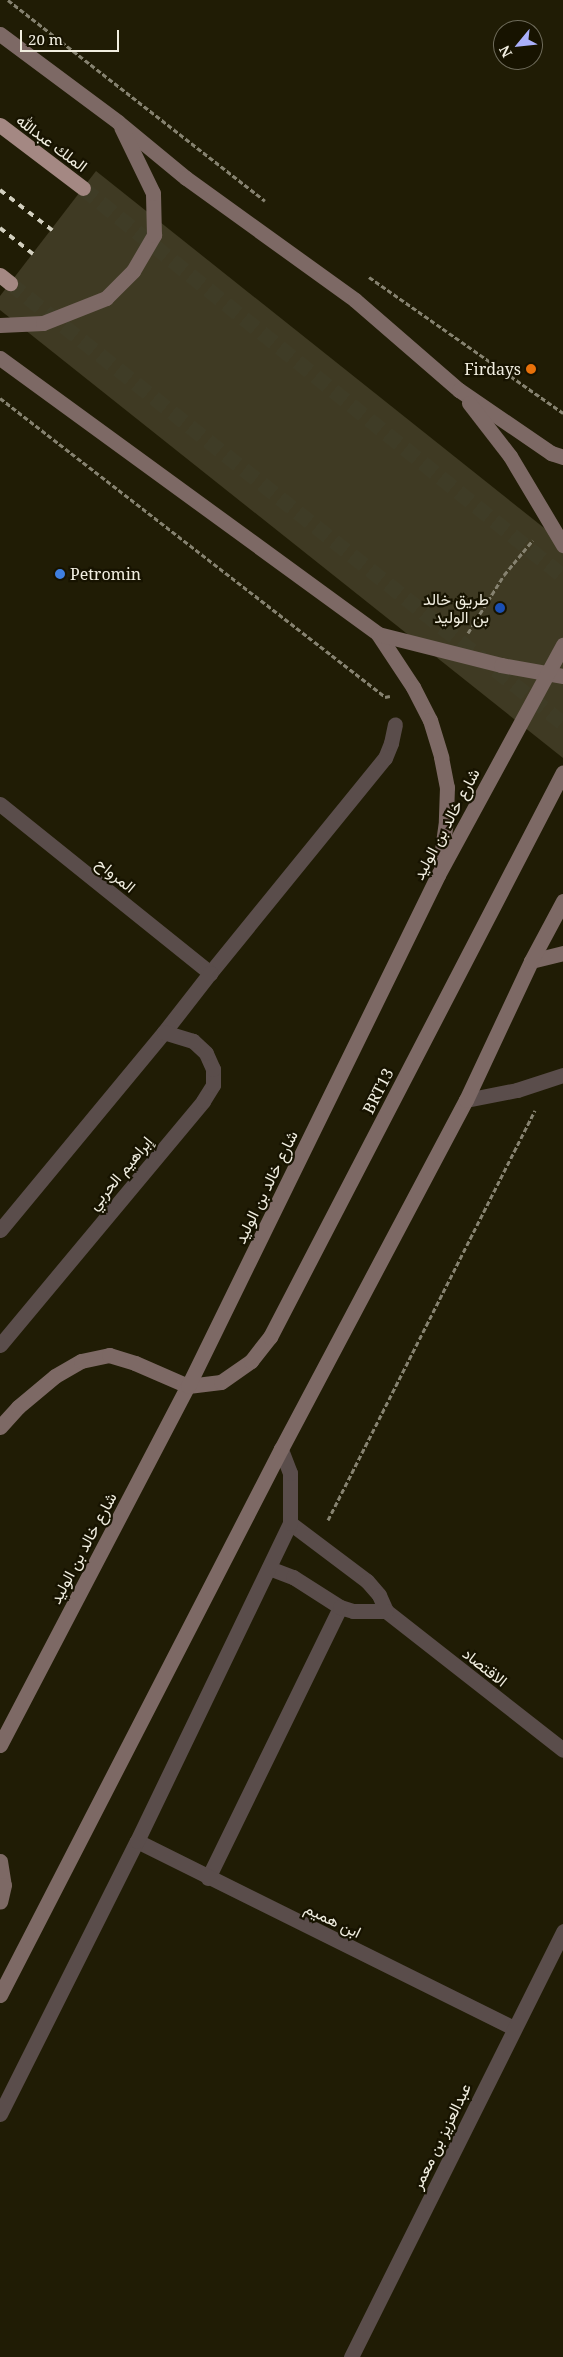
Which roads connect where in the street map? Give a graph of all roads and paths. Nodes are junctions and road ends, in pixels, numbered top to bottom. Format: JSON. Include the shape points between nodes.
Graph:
{"nodes":[{"id":1,"x":8,"y":0,"type":"edge"},
{"id":2,"x":0,"y":34,"type":"edge"},
{"id":3,"x":118,"y":122,"type":"junction"},
{"id":4,"x":0,"y":125,"type":"edge"},
{"id":5,"x":83,"y":188,"type":"tunnel mouth"},
{"id":6,"x":272,"y":207,"type":"dead end"},
{"id":7,"x":369,"y":276,"type":"dead end"},
{"id":8,"x":0,"y":325,"type":"edge"},
{"id":9,"x":0,"y":358,"type":"edge"},
{"id":10,"x":460,"y":390,"type":"junction"},
{"id":11,"x":0,"y":398,"type":"edge"},
{"id":12,"x":563,"y":413,"type":"edge"},
{"id":13,"x":563,"y":457,"type":"edge"},
{"id":14,"x":528,"y":545,"type":"dead end"},
{"id":15,"x":563,"y":545,"type":"edge"},
{"id":16,"x":469,"y":630,"type":"dead end"},
{"id":17,"x":378,"y":634,"type":"junction"},
{"id":18,"x":563,"y":645,"type":"edge"},
{"id":19,"x":548,"y":674,"type":"junction"},
{"id":20,"x":563,"y":676,"type":"edge"},
{"id":21,"x":385,"y":697,"type":"dead end"},
{"id":22,"x":395,"y":724,"type":"dead end"},
{"id":23,"x":563,"y":772,"type":"edge"},
{"id":24,"x":0,"y":804,"type":"edge"},
{"id":25,"x":438,"y":875,"type":"junction"},
{"id":26,"x":563,"y":901,"type":"edge"},
{"id":27,"x":563,"y":953,"type":"edge"},
{"id":28,"x":531,"y":961,"type":"junction"},
{"id":29,"x":210,"y":973,"type":"junction"},
{"id":30,"x":164,"y":1032,"type":"junction"},
{"id":31,"x":557,"y":1077,"type":"edge"},
{"id":32,"x":466,"y":1100,"type":"junction"},
{"id":33,"x":0,"y":1230,"type":"edge"},
{"id":34,"x":0,"y":1345,"type":"edge"},
{"id":35,"x":188,"y":1386,"type":"junction"},
{"id":36,"x":0,"y":1427,"type":"edge"},
{"id":37,"x":281,"y":1449,"type":"junction"},
{"id":38,"x":290,"y":1523,"type":"junction"},
{"id":39,"x":316,"y":1543,"type":"junction"},
{"id":40,"x":269,"y":1568,"type":"junction"},
{"id":41,"x":340,"y":1607,"type":"junction"},
{"id":42,"x":386,"y":1610,"type":"junction"},
{"id":43,"x":0,"y":1745,"type":"edge"},
{"id":44,"x":563,"y":1750,"type":"edge"},
{"id":45,"x":137,"y":1841,"type":"junction"},
{"id":46,"x":0,"y":1861,"type":"edge"},
{"id":47,"x":208,"y":1878,"type":"junction"},
{"id":48,"x":0,"y":1902,"type":"edge"},
{"id":49,"x":563,"y":1931,"type":"edge"},
{"id":50,"x":0,"y":1995,"type":"edge"},
{"id":51,"x":514,"y":2028,"type":"junction"},
{"id":52,"x":0,"y":2114,"type":"edge"},
{"id":53,"x":351,"y":2357,"type":"edge"}],
"edges":[{"from":1,"to":6,"type":"path"},
{"from":2,"to":3,"type":"main road"},
{"from":3,"to":8,"type":"main road","via":[[153,193],[154,235],[132,271],[106,298],[44,322]]},
{"from":3,"to":10,"type":"main road","via":[[186,178],[355,300]]},
{"from":4,"to":5,"type":"highway","name":"الملك عبدالله"},
{"from":7,"to":12,"type":"path"},
{"from":9,"to":17,"type":"main road"},
{"from":10,"to":13,"type":"main road","via":[[551,453]]},
{"from":10,"to":15,"type":"main road","via":[[510,456]]},
{"from":11,"to":21,"type":"path"},
{"from":14,"to":16,"type":"path","via":[[504,575]]},
{"from":17,"to":19,"type":"main road"},
{"from":17,"to":25,"type":"main road","via":[[413,686],[430,720],[441,757],[447,804]]},
{"from":18,"to":19,"type":"main road","name":"شارع خالد بن الوليد"},
{"from":19,"to":20,"type":"main road"},
{"from":19,"to":25,"type":"main road","name":"شارع خالد بن الوليد"},
{"from":22,"to":29,"type":"street","via":[[384,758]]},
{"from":23,"to":35,"type":"main road","name":"BRT13","via":[[270,1338],[251,1361],[221,1382]]},
{"from":24,"to":29,"type":"street","name":"المرواح"},
{"from":25,"to":35,"type":"main road","name":"شارع خالد بن الوليد"},
{"from":26,"to":28,"type":"main road"},
{"from":27,"to":28,"type":"main road"},
{"from":28,"to":32,"type":"main road"},
{"from":29,"to":30,"type":"street"},
{"from":30,"to":33,"type":"street"},
{"from":30,"to":34,"type":"street","name":"إبراهيم الحربي","via":[[193,1041],[206,1053],[214,1069],[213,1085],[204,1101]]},
{"from":31,"to":32,"type":"street","via":[[517,1090]]},
{"from":31,"to":39,"type":"path"},
{"from":32,"to":37,"type":"main road"},
{"from":35,"to":36,"type":"main road","via":[[135,1363],[109,1355],[99,1357],[81,1361],[55,1376]]},
{"from":35,"to":43,"type":"main road","name":"شارع خالد بن الوليد"},
{"from":37,"to":38,"type":"street","via":[[290,1474]]},
{"from":37,"to":50,"type":"main road"},
{"from":38,"to":39,"type":"street","name":"الاقتصاد"},
{"from":38,"to":40,"type":"street"},
{"from":39,"to":42,"type":"street","name":"الاقتصاد","via":[[367,1581]]},
{"from":40,"to":41,"type":"street","via":[[293,1577]]},
{"from":40,"to":45,"type":"street"},
{"from":41,"to":42,"type":"street","via":[[353,1611]]},
{"from":41,"to":47,"type":"street"},
{"from":42,"to":44,"type":"street","name":"الاقتصاد"},
{"from":45,"to":47,"type":"street","name":"ابن هميم"},
{"from":45,"to":52,"type":"street"},
{"from":46,"to":48,"type":"main road","via":[[4,1885]]},
{"from":47,"to":51,"type":"street","name":"ابن هميم"},
{"from":49,"to":51,"type":"street","name":"عبدالعزيز بن معمر"},
{"from":51,"to":53,"type":"street","name":"عبدالعزيز بن معمر"}]}
